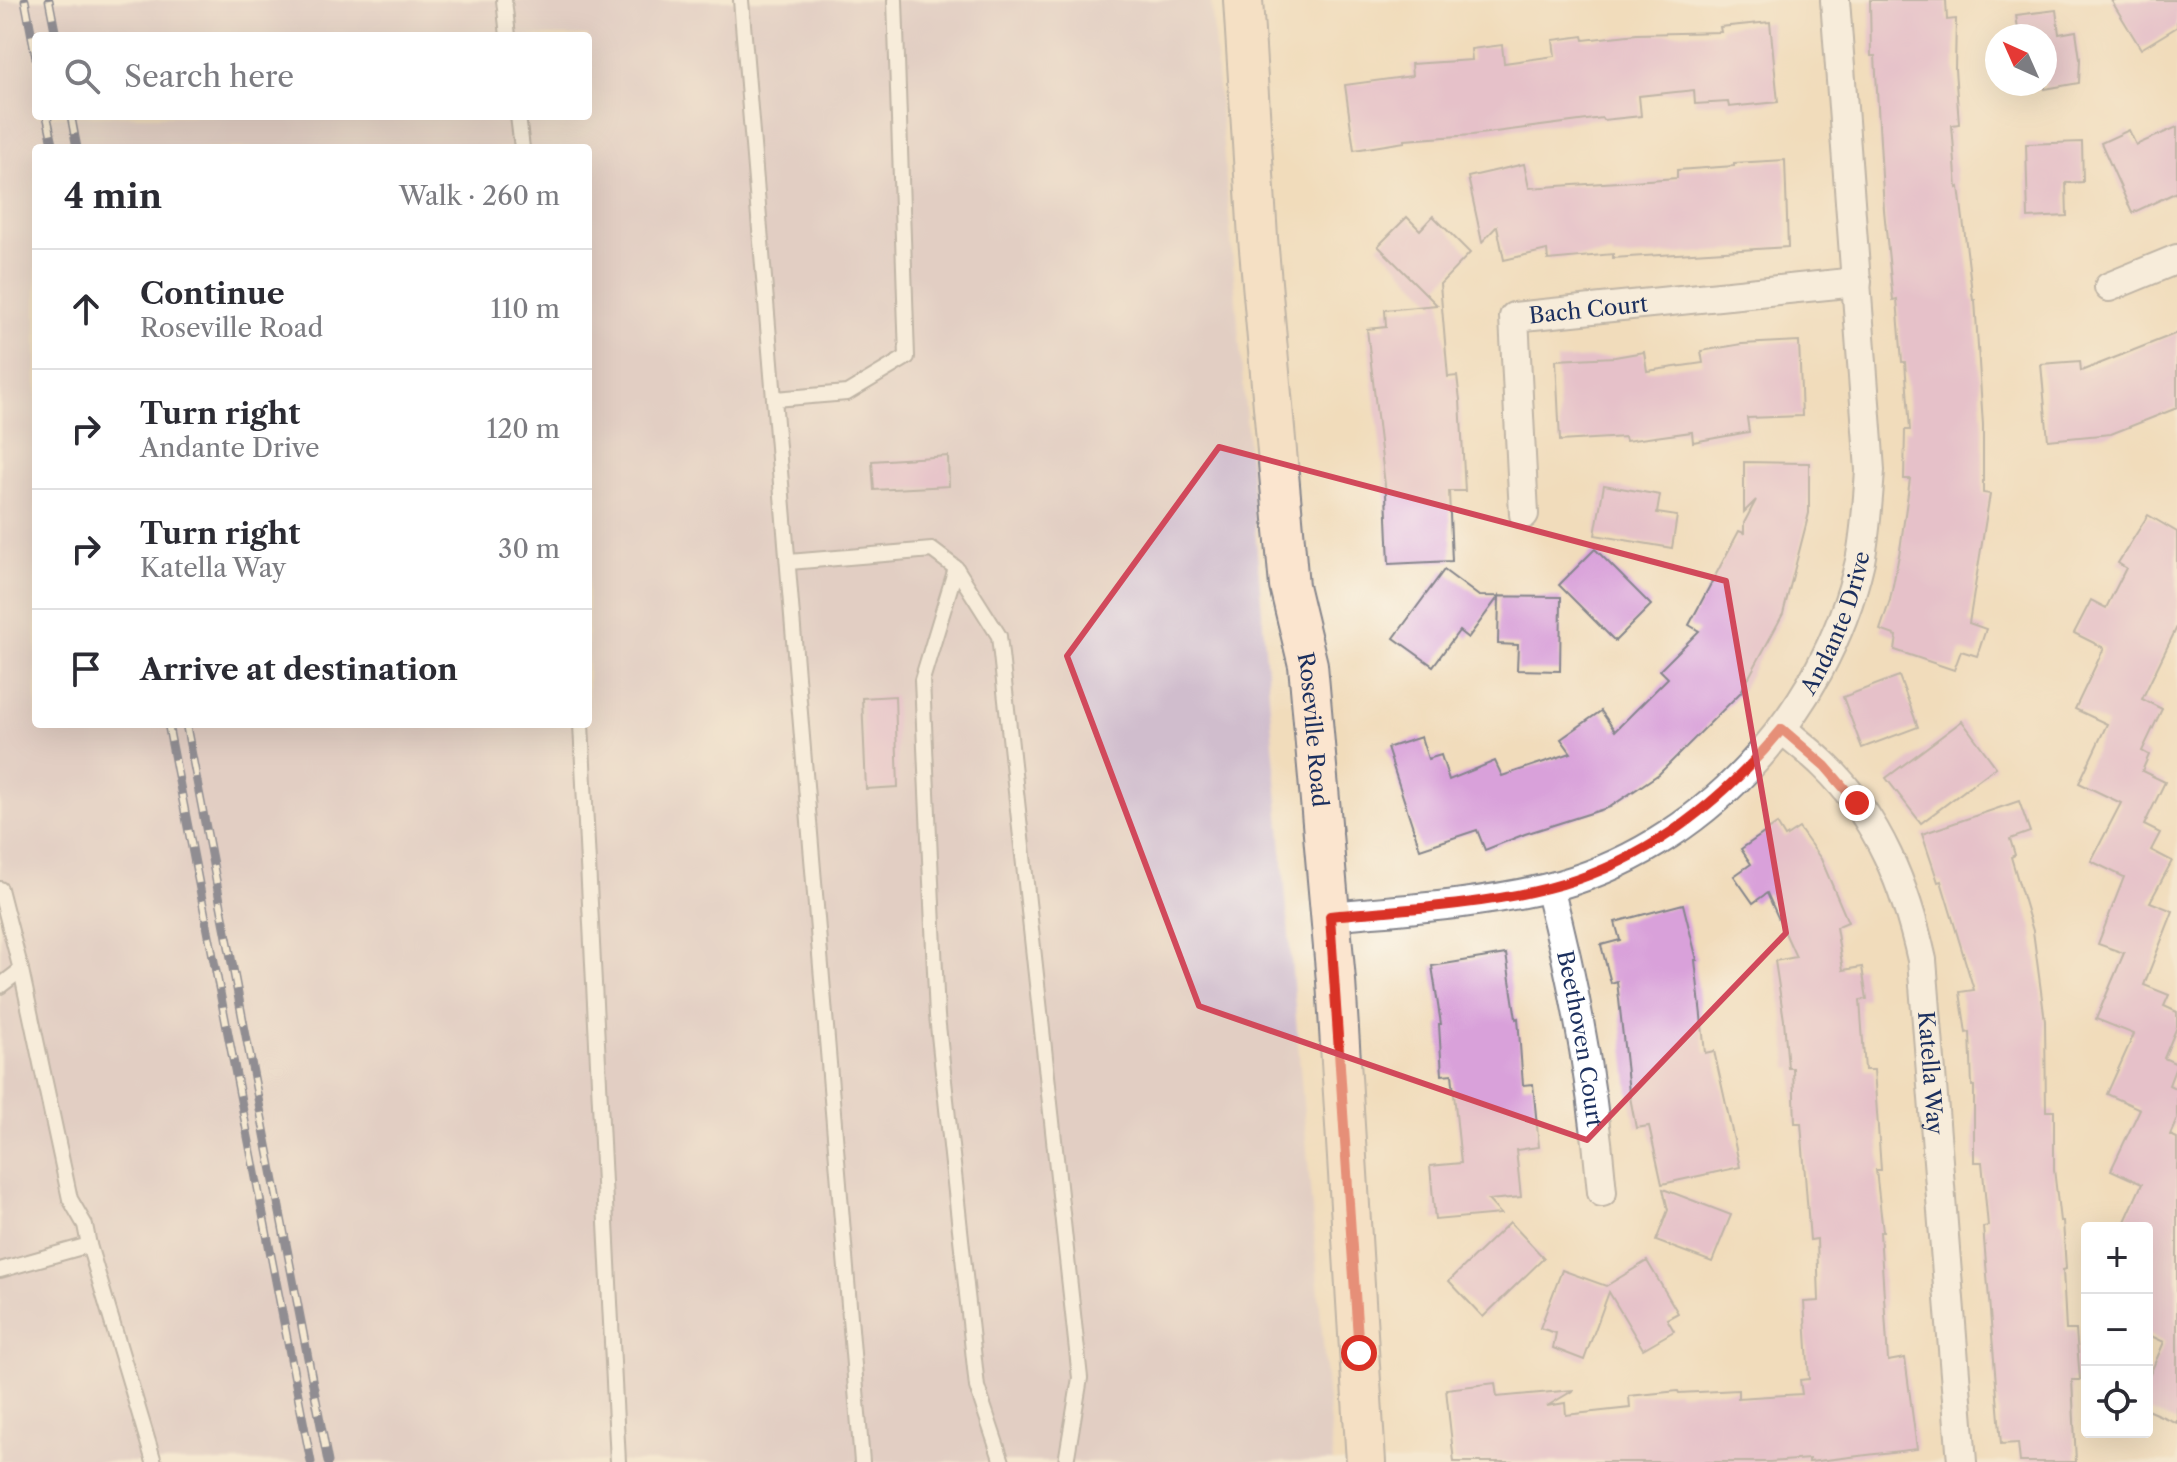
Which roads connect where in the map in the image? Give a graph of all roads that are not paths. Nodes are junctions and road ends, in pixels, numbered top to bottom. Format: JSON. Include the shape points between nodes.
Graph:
{"nodes":[{"id":1,"x":504,"y":0,"type":"edge"},
{"id":2,"x":741,"y":0,"type":"edge"},
{"id":3,"x":895,"y":0,"type":"edge"},
{"id":4,"x":1243,"y":0,"type":"edge"},
{"id":5,"x":1835,"y":0,"type":"edge"},
{"id":6,"x":508,"y":32,"type":"edge"},
{"id":7,"x":518,"y":120,"type":"edge"},
{"id":8,"x":522,"y":144,"type":"edge"},
{"id":9,"x":2177,"y":259,"type":"edge"},
{"id":10,"x":1857,"y":282,"type":"junction"},
{"id":11,"x":2109,"y":287,"type":"dead end"},
{"id":12,"x":775,"y":399,"type":"junction"},
{"id":13,"x":1524,"y":514,"type":"dead end"},
{"id":14,"x":789,"y":562,"type":"junction"},
{"id":15,"x":956,"y":568,"type":"junction"},
{"id":16,"x":581,"y":728,"type":"edge"},
{"id":17,"x":1782,"y":729,"type":"junction"},
{"id":18,"x":1549,"y":888,"type":"junction"},
{"id":19,"x":0,"y":889,"type":"edge"},
{"id":20,"x":1330,"y":916,"type":"junction"},
{"id":21,"x":21,"y":970,"type":"junction"},
{"id":22,"x":0,"y":986,"type":"edge"},
{"id":23,"x":1602,"y":1192,"type":"dead end"},
{"id":24,"x":89,"y":1245,"type":"junction"},
{"id":25,"x":0,"y":1270,"type":"edge"},
{"id":26,"x":154,"y":1462,"type":"edge"},
{"id":27,"x":618,"y":1462,"type":"edge"},
{"id":28,"x":862,"y":1462,"type":"edge"},
{"id":29,"x":1002,"y":1462,"type":"edge"},
{"id":30,"x":1066,"y":1462,"type":"edge"},
{"id":31,"x":1366,"y":1462,"type":"edge"},
{"id":32,"x":1962,"y":1462,"type":"edge"}],
"edges":[{"from":1,"to":6,"type":"lane"},
{"from":2,"to":12,"type":"lane"},
{"from":3,"to":12,"type":"lane","via":[[907,357],[847,393]]},
{"from":4,"to":20,"type":"main road","name":"Roseville Road","via":[[1289,586],[1308,665]]},
{"from":5,"to":10,"type":"street","name":"Andante Drive"},
{"from":7,"to":8,"type":"lane"},
{"from":9,"to":11,"type":"street"},
{"from":10,"to":13,"type":"street","name":"Bach Court","via":[[1514,317]]},
{"from":10,"to":17,"type":"street","name":"Andante Drive","via":[[1870,447],[1865,531],[1830,648]]},
{"from":12,"to":14,"type":"lane"},
{"from":14,"to":15,"type":"lane","via":[[932,550]]},
{"from":14,"to":28,"type":"lane"},
{"from":15,"to":29,"type":"lane","via":[[922,680],[937,1016],[977,1387]]},
{"from":15,"to":30,"type":"lane","via":[[999,636],[1080,1378]]},
{"from":16,"to":27,"type":"lane"},
{"from":17,"to":18,"type":"street","name":"Andante Drive","via":[[1728,789],[1674,831],[1634,854]]},
{"from":17,"to":32,"type":"street","name":"Katella Way","via":[[1857,803],[1883,844],[1911,912],[1922,960]]},
{"from":18,"to":20,"type":"street","name":"Andante Drive","via":[[1489,900]]},
{"from":18,"to":23,"type":"street","name":"Beethoven Court","via":[[1581,1019]]},
{"from":19,"to":21,"type":"lane"},
{"from":20,"to":31,"type":"main road","name":"Roseville Road"},
{"from":21,"to":22,"type":"lane"},
{"from":21,"to":24,"type":"lane","via":[[70,1199]]},
{"from":24,"to":25,"type":"lane"},
{"from":24,"to":26,"type":"lane"}]}
